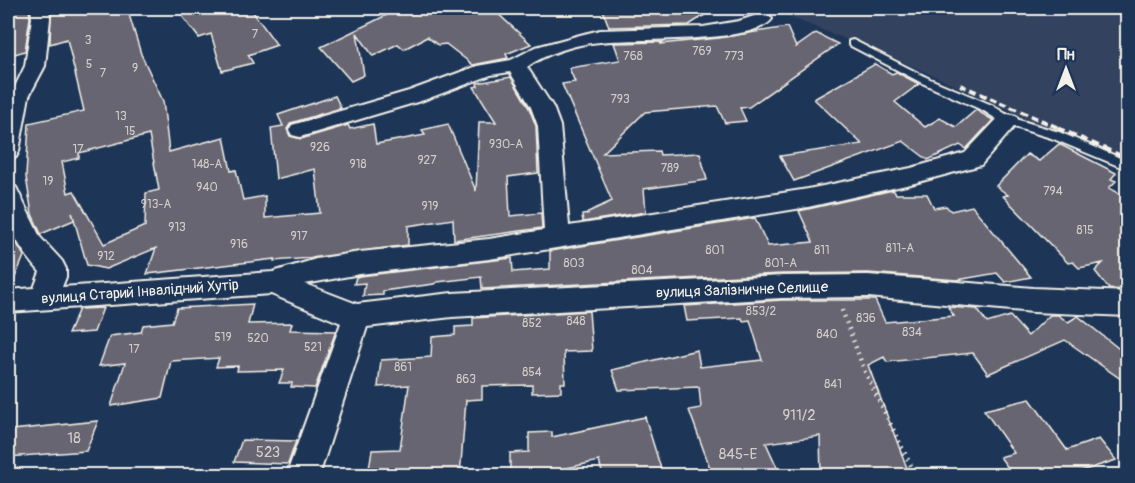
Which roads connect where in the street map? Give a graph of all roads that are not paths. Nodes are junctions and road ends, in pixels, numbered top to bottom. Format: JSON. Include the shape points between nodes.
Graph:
{"nodes":[{"id":1,"x":40,"y":8,"type":"edge"},
{"id":2,"x":763,"y":19,"type":"dead end"},
{"id":3,"x":853,"y":44,"type":"dead end"},
{"id":4,"x":516,"y":66,"type":"junction"},
{"id":5,"x":15,"y":91,"type":"edge"},
{"id":6,"x":1008,"y":121,"type":"junction"},
{"id":7,"x":300,"y":130,"type":"dead end"},
{"id":8,"x":8,"y":151,"type":"edge"},
{"id":9,"x":1128,"y":166,"type":"edge"},
{"id":10,"x":8,"y":194,"type":"edge"},
{"id":11,"x":558,"y":237,"type":"junction"},
{"id":12,"x":273,"y":283,"type":"junction"},
{"id":13,"x":42,"y":299,"type":"junction"},
{"id":14,"x":8,"y":301,"type":"edge"},
{"id":15,"x":1128,"y":304,"type":"edge"},
{"id":16,"x":357,"y":316,"type":"junction"},
{"id":17,"x":302,"y":476,"type":"edge"}],
"edges":[{"from":1,"to":5,"type":"street","via":[[35,66],[30,79]]},
{"from":2,"to":4,"type":"street","via":[[706,33],[600,36],[542,53]]},
{"from":3,"to":6,"type":"lane"},
{"from":4,"to":7,"type":"street","via":[[480,70],[436,90]]},
{"from":4,"to":11,"type":"street","via":[[542,107],[549,126]]},
{"from":5,"to":8,"type":"street"},
{"from":6,"to":9,"type":"lane","via":[[1055,135]]},
{"from":6,"to":11,"type":"street","via":[[973,159],[911,176],[797,200]]},
{"from":10,"to":13,"type":"street","via":[[30,243],[53,269]]},
{"from":11,"to":12,"type":"street","via":[[338,267]]},
{"from":12,"to":13,"type":"street","name":"вулиця Старий Інвалідний Хутір"},
{"from":12,"to":16,"type":"street","name":"вулиця Залізничне Селище"},
{"from":13,"to":14,"type":"street","name":"вулиця Старий Інвалідний Хутір"},
{"from":15,"to":16,"type":"street","name":"вулиця Залізничне Селище","via":[[868,286],[782,286],[452,305]]},
{"from":16,"to":17,"type":"street"}]}
